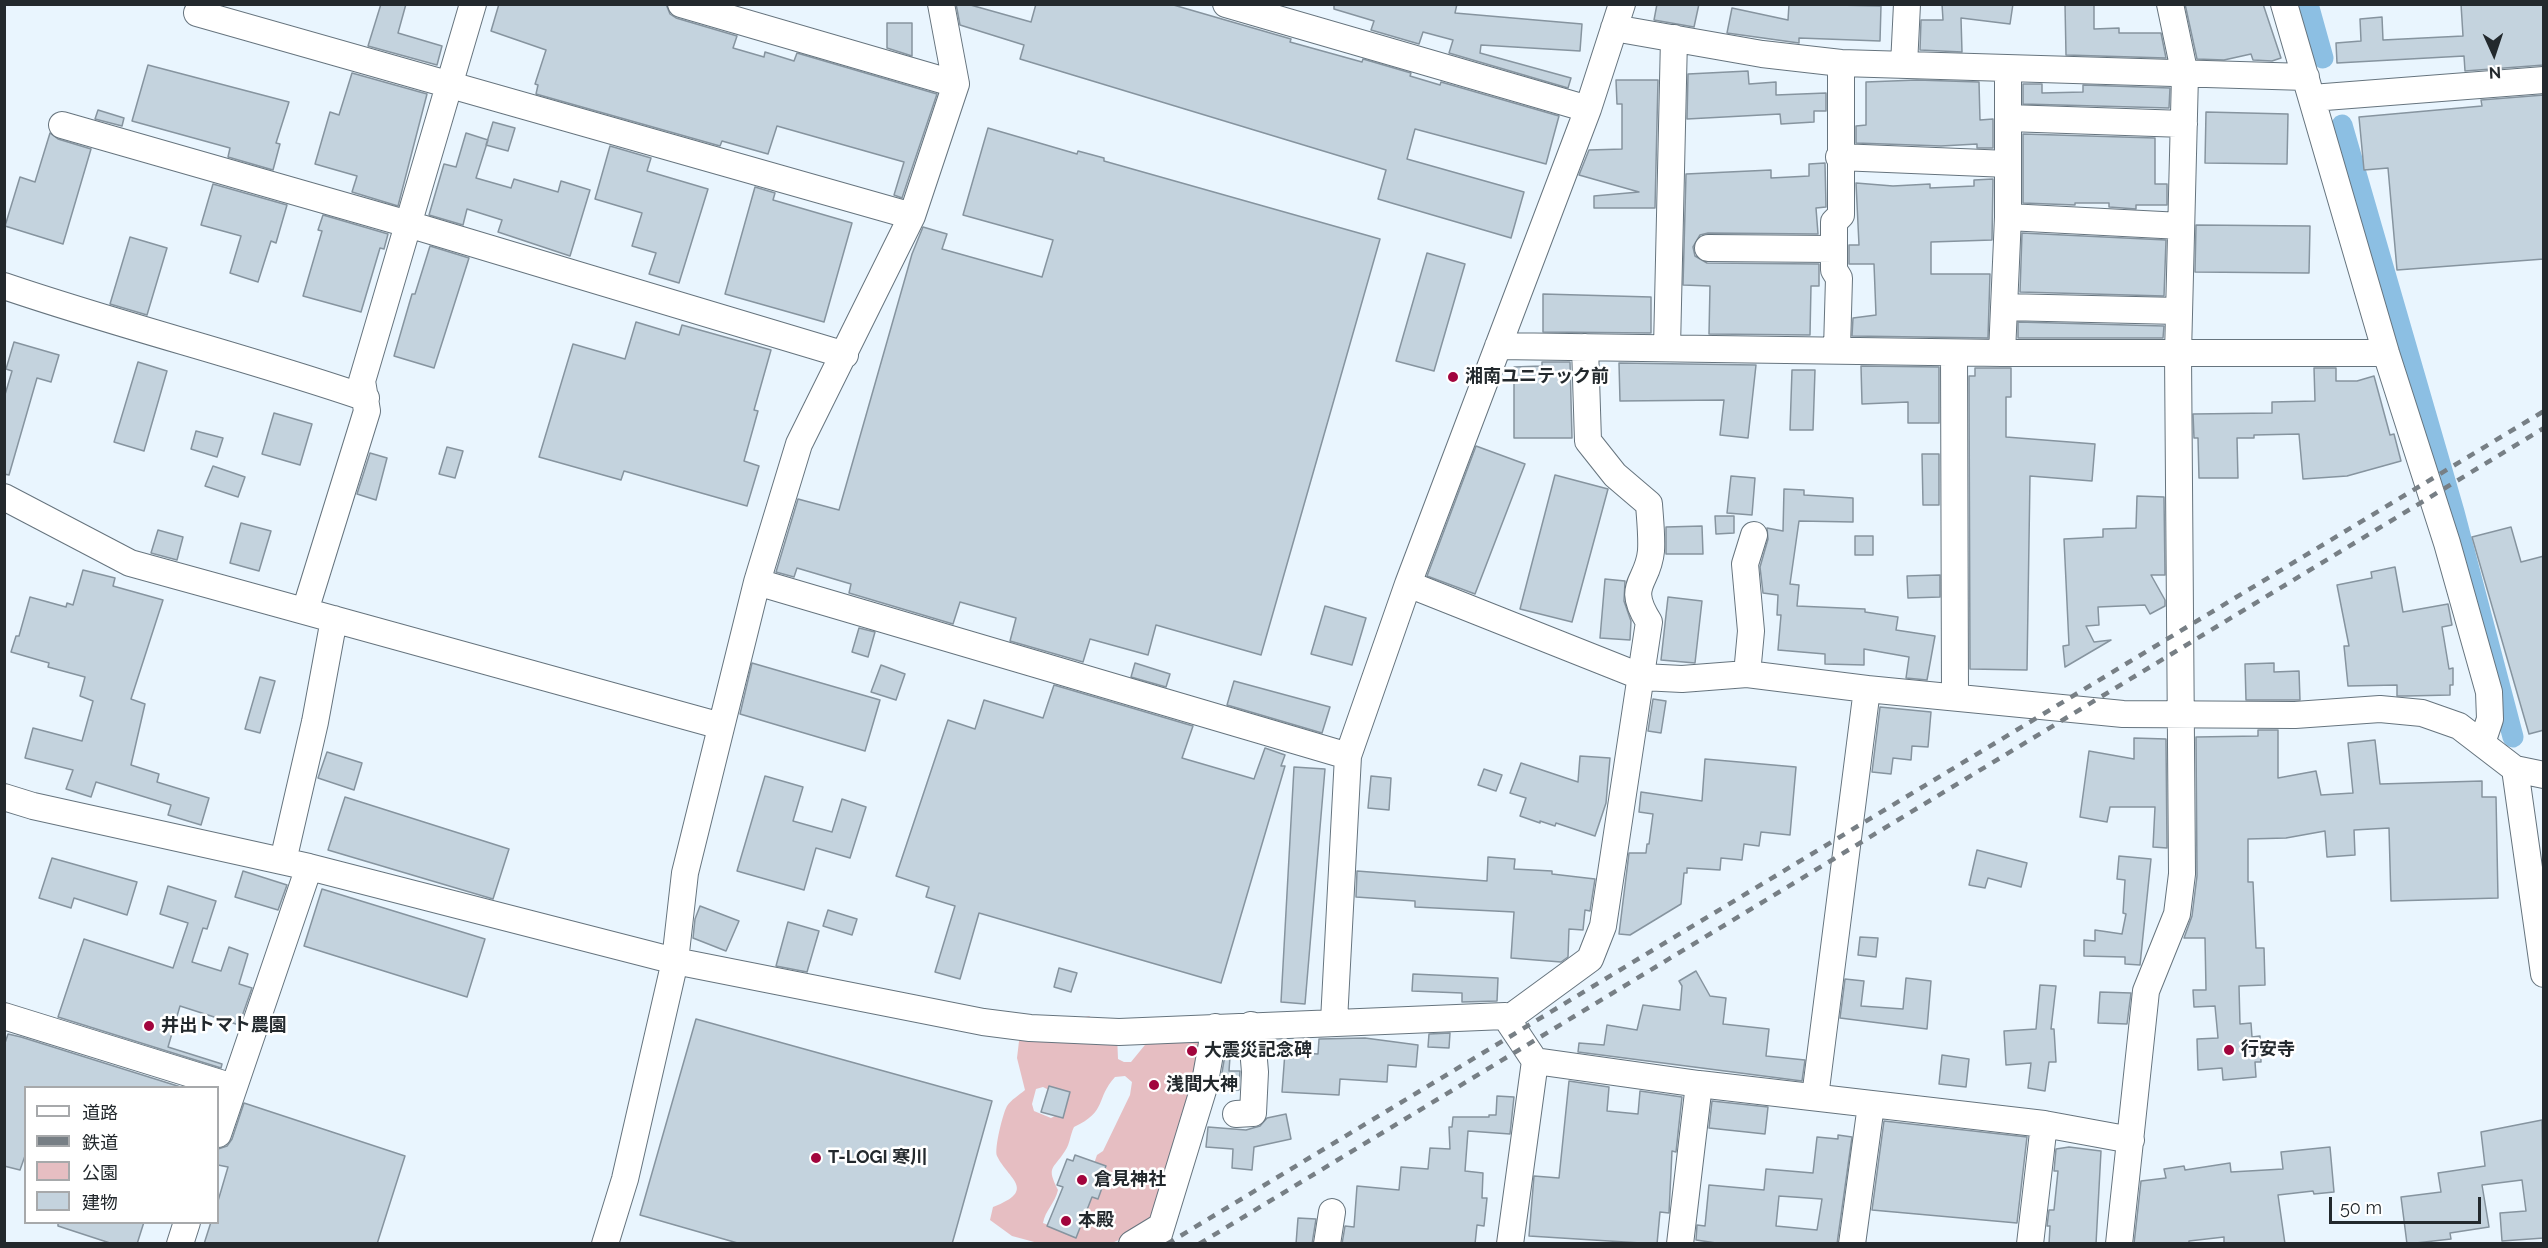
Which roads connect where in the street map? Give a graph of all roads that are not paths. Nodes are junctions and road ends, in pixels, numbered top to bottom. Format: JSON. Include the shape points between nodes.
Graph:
{"nodes":[{"id":1,"x":473,"y":4,"type":"edge"},
{"id":2,"x":681,"y":4,"type":"edge"},
{"id":3,"x":941,"y":4,"type":"edge"},
{"id":4,"x":1226,"y":4,"type":"edge"},
{"id":5,"x":1906,"y":4,"type":"edge"},
{"id":6,"x":2170,"y":4,"type":"edge"},
{"id":7,"x":2284,"y":4,"type":"edge"},
{"id":8,"x":1259,"y":10,"type":"edge"},
{"id":9,"x":197,"y":13,"type":"dead end"},
{"id":10,"x":252,"y":16,"type":"edge"},
{"id":11,"x":1618,"y":16,"type":"edge"},
{"id":12,"x":1674,"y":38,"type":"junction"},
{"id":13,"x":1841,"y":63,"type":"junction"},
{"id":14,"x":1904,"y":65,"type":"junction"},
{"id":15,"x":2008,"y":70,"type":"junction"},
{"id":16,"x":2185,"y":75,"type":"junction"},
{"id":17,"x":2544,"y":80,"type":"edge"},
{"id":18,"x":449,"y":84,"type":"junction"},
{"id":19,"x":956,"y":84,"type":"junction"},
{"id":20,"x":2309,"y":88,"type":"junction"},
{"id":21,"x":1588,"y":109,"type":"junction"},
{"id":22,"x":2008,"y":118,"type":"junction"},
{"id":23,"x":2184,"y":124,"type":"junction"},
{"id":24,"x":62,"y":125,"type":"dead end"},
{"id":25,"x":1839,"y":157,"type":"junction"},
{"id":26,"x":2008,"y":164,"type":"junction"},
{"id":27,"x":912,"y":216,"type":"junction"},
{"id":28,"x":2008,"y":217,"type":"junction"},
{"id":29,"x":408,"y":224,"type":"junction"},
{"id":30,"x":2181,"y":226,"type":"junction"},
{"id":31,"x":1708,"y":248,"type":"dead end"},
{"id":32,"x":1834,"y":249,"type":"junction"},
{"id":33,"x":4,"y":286,"type":"edge"},
{"id":34,"x":2004,"y":307,"type":"junction"},
{"id":35,"x":2179,"y":311,"type":"junction"},
{"id":36,"x":1498,"y":346,"type":"junction"},
{"id":37,"x":1585,"y":347,"type":"junction"},
{"id":38,"x":1667,"y":348,"type":"junction"},
{"id":39,"x":1837,"y":349,"type":"junction"},
{"id":40,"x":1954,"y":353,"type":"junction"},
{"id":41,"x":2002,"y":353,"type":"junction"},
{"id":42,"x":2386,"y":353,"type":"junction"},
{"id":43,"x":2178,"y":354,"type":"junction"},
{"id":44,"x":845,"y":355,"type":"junction"},
{"id":45,"x":366,"y":398,"type":"junction"},
{"id":46,"x":4,"y":497,"type":"edge"},
{"id":47,"x":1754,"y":535,"type":"dead end"},
{"id":48,"x":757,"y":582,"type":"junction"},
{"id":49,"x":1408,"y":584,"type":"junction"},
{"id":50,"x":305,"y":611,"type":"junction"},
{"id":51,"x":334,"y":619,"type":"junction"},
{"id":52,"x":1747,"y":674,"type":"junction"},
{"id":53,"x":1642,"y":677,"type":"junction"},
{"id":54,"x":1867,"y":689,"type":"junction"},
{"id":55,"x":1955,"y":696,"type":"junction"},
{"id":56,"x":2182,"y":713,"type":"junction"},
{"id":57,"x":721,"y":726,"type":"junction"},
{"id":58,"x":2481,"y":743,"type":"junction"},
{"id":59,"x":1348,"y":756,"type":"junction"},
{"id":60,"x":2515,"y":769,"type":"junction"},
{"id":61,"x":2544,"y":775,"type":"edge"},
{"id":62,"x":4,"y":797,"type":"edge"},
{"id":63,"x":284,"y":861,"type":"junction"},
{"id":64,"x":309,"y":867,"type":"junction"},
{"id":65,"x":675,"y":961,"type":"junction"},
{"id":66,"x":2544,"y":974,"type":"edge"},
{"id":67,"x":4,"y":1016,"type":"edge"},
{"id":68,"x":1508,"y":1019,"type":"junction"},
{"id":69,"x":1334,"y":1021,"type":"junction"},
{"id":70,"x":1251,"y":1025,"type":"junction"},
{"id":71,"x":1215,"y":1027,"type":"junction"},
{"id":72,"x":1535,"y":1061,"type":"junction"},
{"id":73,"x":1698,"y":1084,"type":"junction"},
{"id":74,"x":233,"y":1088,"type":"junction"},
{"id":75,"x":1815,"y":1098,"type":"junction"},
{"id":76,"x":1871,"y":1105,"type":"junction"},
{"id":77,"x":1236,"y":1114,"type":"dead end"},
{"id":78,"x":2044,"y":1124,"type":"junction"},
{"id":79,"x":219,"y":1131,"type":"edge"},
{"id":80,"x":2131,"y":1140,"type":"junction"},
{"id":81,"x":1332,"y":1212,"type":"dead end"},
{"id":82,"x":186,"y":1224,"type":"edge"},
{"id":83,"x":1158,"y":1235,"type":"edge"},
{"id":84,"x":180,"y":1244,"type":"edge"},
{"id":85,"x":605,"y":1244,"type":"edge"},
{"id":86,"x":1132,"y":1244,"type":"edge"},
{"id":87,"x":1327,"y":1244,"type":"edge"},
{"id":88,"x":1510,"y":1244,"type":"edge"},
{"id":89,"x":1680,"y":1244,"type":"edge"},
{"id":90,"x":1852,"y":1244,"type":"edge"},
{"id":91,"x":2030,"y":1244,"type":"edge"},
{"id":92,"x":2119,"y":1244,"type":"edge"}],
"edges":[{"from":1,"to":18,"type":"street"},
{"from":2,"to":19,"type":"street"},
{"from":3,"to":19,"type":"street"},
{"from":4,"to":8,"type":"street"},
{"from":5,"to":14,"type":"street"},
{"from":6,"to":16,"type":"street"},
{"from":7,"to":20,"type":"street"},
{"from":8,"to":21,"type":"street"},
{"from":9,"to":10,"type":"street"},
{"from":10,"to":18,"type":"street"},
{"from":11,"to":12,"type":"street"},
{"from":11,"to":21,"type":"street"},
{"from":12,"to":13,"type":"street"},
{"from":12,"to":38,"type":"street"},
{"from":13,"to":14,"type":"street"},
{"from":13,"to":25,"type":"street"},
{"from":14,"to":15,"type":"street"},
{"from":15,"to":16,"type":"street"},
{"from":15,"to":22,"type":"street"},
{"from":16,"to":20,"type":"street"},
{"from":16,"to":23,"type":"street"},
{"from":17,"to":20,"type":"street"},
{"from":18,"to":27,"type":"street"},
{"from":18,"to":29,"type":"street"},
{"from":19,"to":27,"type":"street"},
{"from":20,"to":42,"type":"street"},
{"from":21,"to":36,"type":"street"},
{"from":22,"to":23,"type":"street"},
{"from":22,"to":26,"type":"street"},
{"from":23,"to":30,"type":"street"},
{"from":24,"to":29,"type":"street"},
{"from":25,"to":26,"type":"street"},
{"from":25,"to":32,"type":"street","via":[[1841,215],[1834,222]]},
{"from":26,"to":28,"type":"street"},
{"from":27,"to":44,"type":"street"},
{"from":28,"to":30,"type":"street"},
{"from":28,"to":34,"type":"street"},
{"from":29,"to":44,"type":"street"},
{"from":29,"to":45,"type":"street","via":[[362,381]]},
{"from":30,"to":35,"type":"street"},
{"from":31,"to":32,"type":"street"},
{"from":32,"to":39,"type":"street","via":[[1834,270],[1839,278]]},
{"from":33,"to":45,"type":"street"},
{"from":34,"to":35,"type":"street"},
{"from":34,"to":41,"type":"street"},
{"from":35,"to":43,"type":"street"},
{"from":36,"to":37,"type":"street"},
{"from":36,"to":49,"type":"street"},
{"from":37,"to":38,"type":"street"},
{"from":37,"to":53,"type":"street","via":[[1588,441],[1615,474],[1649,504],[1651,554],[1640,582],[1639,606],[1649,622]]},
{"from":38,"to":39,"type":"street"},
{"from":39,"to":40,"type":"street"},
{"from":40,"to":41,"type":"street"},
{"from":40,"to":55,"type":"street"},
{"from":41,"to":43,"type":"street"},
{"from":42,"to":43,"type":"street"},
{"from":42,"to":58,"type":"street","via":[[2447,543],[2489,692],[2490,719]]},
{"from":43,"to":56,"type":"street"},
{"from":44,"to":48,"type":"street","via":[[799,444]]},
{"from":45,"to":50,"type":"street","via":[[364,422]]},
{"from":46,"to":50,"type":"street","via":[[130,563]]},
{"from":47,"to":52,"type":"street","via":[[1745,564],[1751,631]]},
{"from":48,"to":57,"type":"street"},
{"from":48,"to":59,"type":"street"},
{"from":49,"to":53,"type":"street"},
{"from":49,"to":59,"type":"street"},
{"from":50,"to":51,"type":"street"},
{"from":51,"to":57,"type":"street"},
{"from":51,"to":63,"type":"street"},
{"from":52,"to":53,"type":"street","via":[[1682,680]]},
{"from":52,"to":54,"type":"street"},
{"from":53,"to":68,"type":"street","via":[[1598,944],[1590,959]]},
{"from":54,"to":55,"type":"street"},
{"from":54,"to":75,"type":"street"},
{"from":55,"to":56,"type":"street","via":[[2123,714]]},
{"from":56,"to":58,"type":"street","via":[[2295,715],[2380,709],[2422,713],[2459,726]]},
{"from":56,"to":80,"type":"street","via":[[2180,894],[2177,914],[2146,991]]},
{"from":57,"to":65,"type":"street","via":[[685,873]]},
{"from":58,"to":60,"type":"street"},
{"from":59,"to":69,"type":"street"},
{"from":60,"to":61,"type":"street"},
{"from":60,"to":66,"type":"street"},
{"from":62,"to":63,"type":"street"},
{"from":63,"to":64,"type":"street"},
{"from":64,"to":65,"type":"street"},
{"from":64,"to":74,"type":"street"},
{"from":65,"to":71,"type":"street","via":[[983,1023],[1119,1032]]},
{"from":65,"to":85,"type":"street","via":[[626,1179]]},
{"from":67,"to":74,"type":"street"},
{"from":68,"to":69,"type":"street","via":[[1505,1016]]},
{"from":68,"to":72,"type":"street"},
{"from":69,"to":70,"type":"street"},
{"from":70,"to":71,"type":"street"},
{"from":70,"to":77,"type":"street","via":[[1253,1113]]},
{"from":71,"to":83,"type":"street","via":[[1204,1087]]},
{"from":72,"to":73,"type":"street"},
{"from":72,"to":88,"type":"street"},
{"from":73,"to":75,"type":"street"},
{"from":73,"to":89,"type":"street"},
{"from":74,"to":79,"type":"street"},
{"from":75,"to":76,"type":"street"},
{"from":76,"to":78,"type":"street"},
{"from":76,"to":90,"type":"street"},
{"from":78,"to":80,"type":"street"},
{"from":78,"to":91,"type":"street"},
{"from":80,"to":92,"type":"street"},
{"from":81,"to":87,"type":"street"},
{"from":82,"to":84,"type":"street"},
{"from":83,"to":86,"type":"street"}]}
